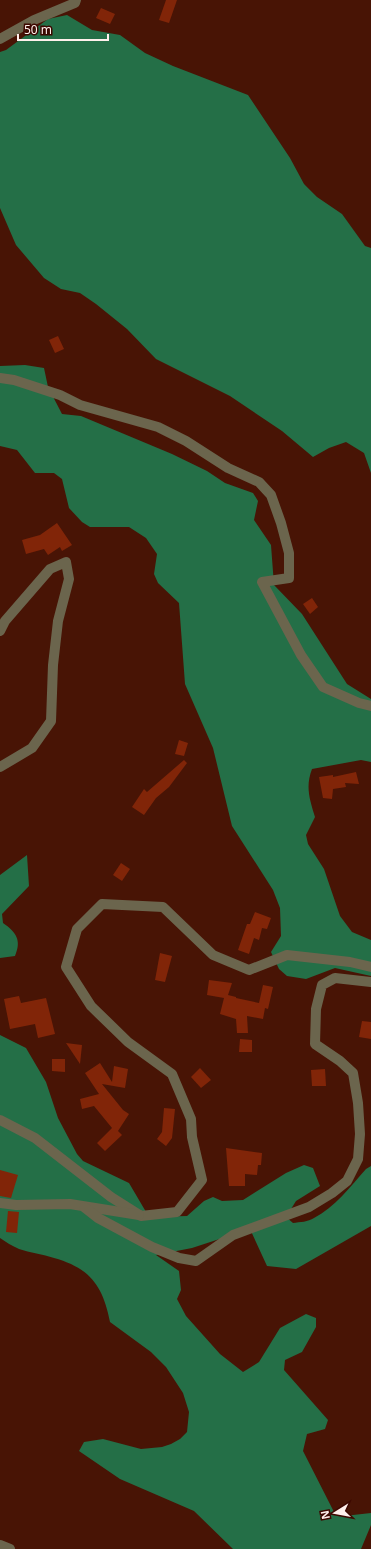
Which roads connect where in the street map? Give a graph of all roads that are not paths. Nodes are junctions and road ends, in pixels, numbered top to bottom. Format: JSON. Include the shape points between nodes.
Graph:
{"nodes":[{"id":1,"x":76,"y":0,"type":"edge"},
{"id":2,"x":0,"y":39,"type":"edge"},
{"id":3,"x":0,"y":378,"type":"edge"},
{"id":4,"x":0,"y":631,"type":"edge"},
{"id":5,"x":371,"y":706,"type":"edge"},
{"id":6,"x":0,"y":767,"type":"edge"},
{"id":7,"x":371,"y":967,"type":"edge"},
{"id":8,"x":371,"y":982,"type":"edge"},
{"id":9,"x":0,"y":1120,"type":"edge"},
{"id":10,"x":0,"y":1203,"type":"edge"},
{"id":11,"x":84,"y":1207,"type":"junction"},
{"id":12,"x":141,"y":1216,"type":"junction"},
{"id":13,"x":0,"y":1545,"type":"edge"},
{"id":14,"x":10,"y":1549,"type":"edge"}],
"edges":[{"from":1,"to":2,"type":"street","via":[[75,3],[34,20]]},
{"from":3,"to":5,"type":"street","via":[[14,380],[60,395],[80,405],[158,427],[186,441],[228,468],[259,482],[271,495],[289,553],[289,578],[262,582],[301,655],[323,687]]},
{"from":4,"to":6,"type":"street","via":[[5,621],[50,569],[66,562],[70,579],[58,621],[51,721],[32,748]]},
{"from":7,"to":12,"type":"street","via":[[287,955],[249,970],[213,955],[162,907],[102,904],[76,929],[66,967],[92,1006],[128,1042],[172,1074],[191,1119],[192,1137],[202,1180],[178,1212]]},
{"from":8,"to":11,"type":"street","via":[[335,978],[322,985],[316,1009],[315,1044],[353,1073],[358,1103],[358,1159],[347,1181],[332,1193],[309,1207],[233,1235],[196,1261],[179,1258],[152,1247],[98,1218]]},
{"from":9,"to":12,"type":"street","via":[[35,1138]]},
{"from":10,"to":11,"type":"street","via":[[70,1204]]},
{"from":11,"to":12,"type":"street"},
{"from":13,"to":14,"type":"street"}]}
